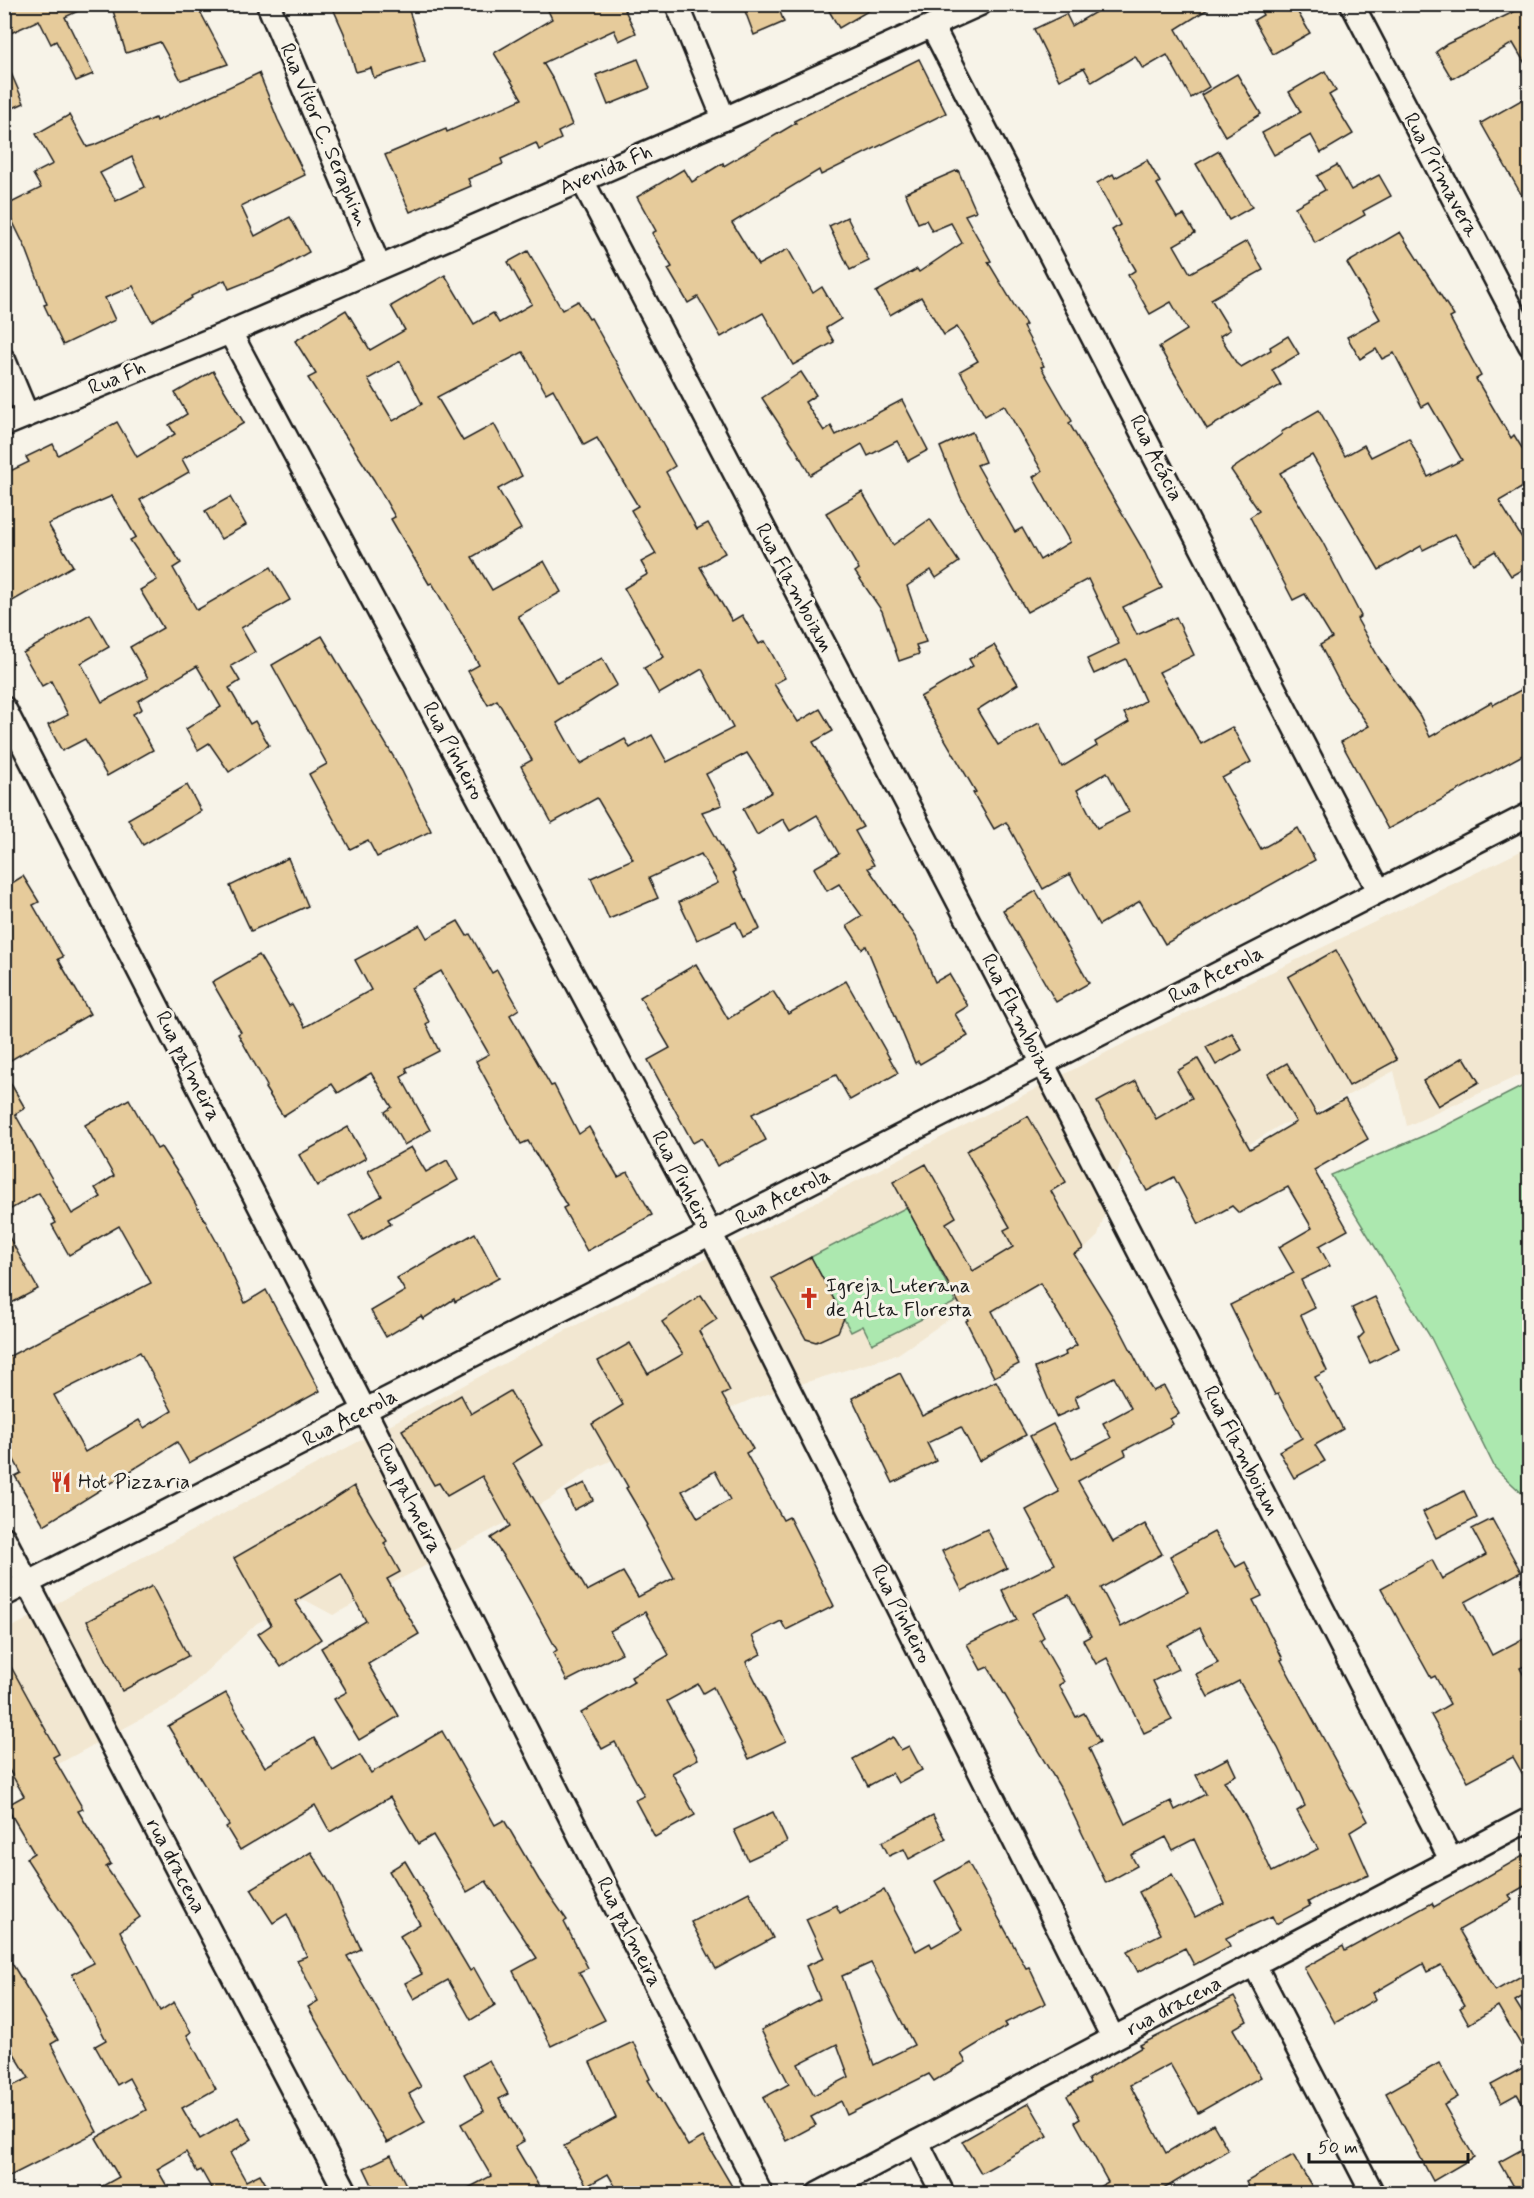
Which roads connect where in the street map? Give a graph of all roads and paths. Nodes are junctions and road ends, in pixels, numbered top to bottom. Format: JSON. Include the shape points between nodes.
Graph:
{"nodes":[{"id":1,"x":268,"y":4,"type":"edge"},
{"id":2,"x":677,"y":4,"type":"edge"},
{"id":3,"x":980,"y":4,"type":"edge"},
{"id":4,"x":1352,"y":4,"type":"edge"},
{"id":5,"x":932,"y":26,"type":"junction"},
{"id":6,"x":724,"y":119,"type":"junction"},
{"id":7,"x":582,"y":180,"type":"junction"},
{"id":8,"x":379,"y":266,"type":"junction"},
{"id":9,"x":230,"y":332,"type":"junction"},
{"id":10,"x":1530,"y":345,"type":"edge"},
{"id":11,"x":4,"y":360,"type":"edge"},
{"id":12,"x":27,"y":415,"type":"junction"},
{"id":13,"x":4,"y":425,"type":"edge"},
{"id":14,"x":4,"y":708,"type":"edge"},
{"id":15,"x":1530,"y":814,"type":"edge"},
{"id":16,"x":1379,"y":891,"type":"junction"},
{"id":17,"x":1042,"y":1064,"type":"junction"},
{"id":18,"x":711,"y":1234,"type":"junction"},
{"id":19,"x":365,"y":1411,"type":"junction"},
{"id":20,"x":4,"y":1538,"type":"edge"},
{"id":21,"x":28,"y":1583,"type":"junction"},
{"id":22,"x":4,"y":1595,"type":"edge"},
{"id":23,"x":1530,"y":1819,"type":"edge"},
{"id":24,"x":1451,"y":1860,"type":"junction"},
{"id":25,"x":1254,"y":1964,"type":"junction"},
{"id":26,"x":1113,"y":2038,"type":"junction"},
{"id":27,"x":916,"y":2142,"type":"junction"},
{"id":28,"x":347,"y":2193,"type":"edge"},
{"id":29,"x":761,"y":2193,"type":"edge"},
{"id":30,"x":818,"y":2193,"type":"edge"},
{"id":31,"x":943,"y":2193,"type":"edge"},
{"id":32,"x":1373,"y":2193,"type":"edge"}],
"edges":[{"from":1,"to":8,"type":"street","name":"Rua Vitor C. Seraphim"},
{"from":2,"to":6,"type":"street"},
{"from":3,"to":5,"type":"street","name":"Avenida Fh"},
{"from":4,"to":10,"type":"street","name":"Rua Primavera"},
{"from":5,"to":6,"type":"street","name":"Avenida Fh"},
{"from":5,"to":16,"type":"street","name":"Rua Acácia"},
{"from":6,"to":7,"type":"street","name":"Avenida Fh"},
{"from":7,"to":8,"type":"street","name":"Avenida Fh"},
{"from":7,"to":17,"type":"street","name":"Rua Flamboiam"},
{"from":8,"to":9,"type":"street","name":"Avenida Fh"},
{"from":9,"to":12,"type":"street","name":"Rua Fh"},
{"from":9,"to":18,"type":"street","name":"Rua Pinheiro"},
{"from":11,"to":12,"type":"street"},
{"from":12,"to":13,"type":"street","name":"Rua Fh"},
{"from":14,"to":19,"type":"street","name":"Rua palmeira"},
{"from":15,"to":16,"type":"street","name":"Rua Acerola"},
{"from":16,"to":17,"type":"street","name":"Rua Acerola"},
{"from":17,"to":18,"type":"street","name":"Rua Acerola"},
{"from":17,"to":24,"type":"street","name":"Rua Flamboiam"},
{"from":18,"to":19,"type":"street","name":"Rua Acerola"},
{"from":18,"to":26,"type":"street","name":"Rua Pinheiro"},
{"from":19,"to":21,"type":"street","name":"Rua Acerola"},
{"from":19,"to":29,"type":"street","name":"Rua palmeira"},
{"from":20,"to":21,"type":"street","name":"rua dracena"},
{"from":21,"to":22,"type":"street","name":"Rua Acerola"},
{"from":21,"to":28,"type":"street","name":"rua dracena"},
{"from":23,"to":24,"type":"street","name":"rua dracena"},
{"from":24,"to":25,"type":"street","name":"rua dracena"},
{"from":25,"to":26,"type":"street","name":"rua dracena"},
{"from":25,"to":32,"type":"street"},
{"from":26,"to":27,"type":"street","name":"rua dracena"},
{"from":27,"to":30,"type":"street","name":"rua dracena"},
{"from":27,"to":31,"type":"street"}]}
